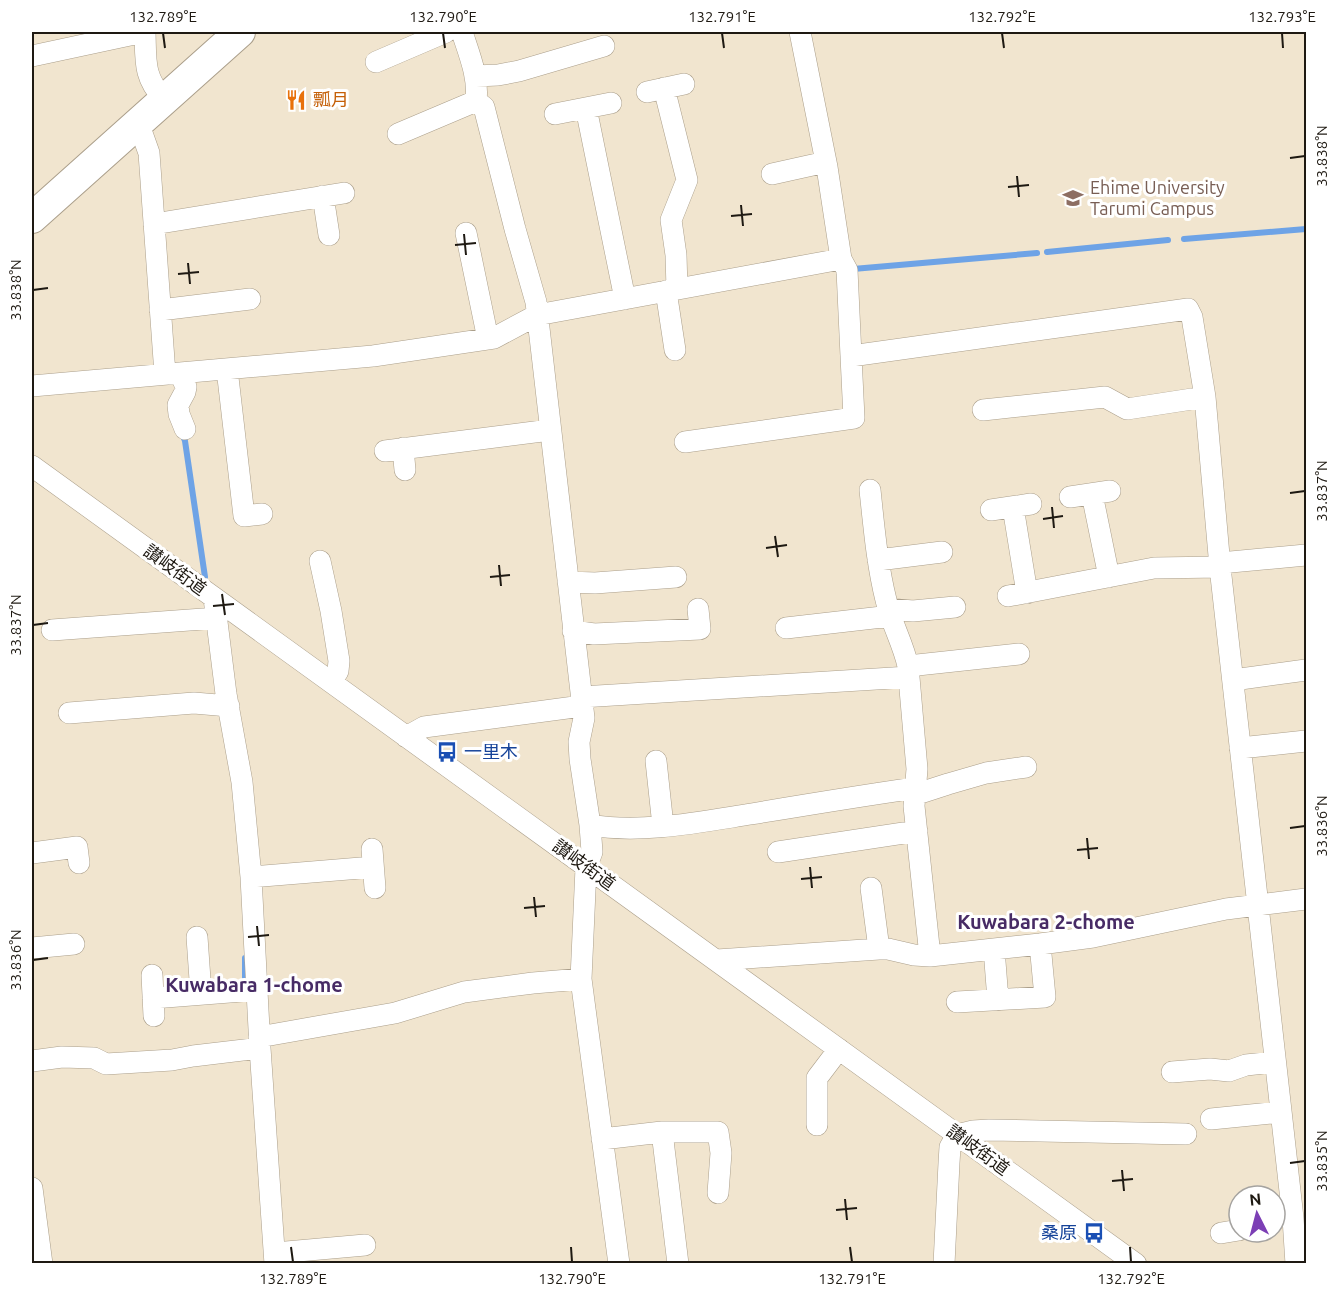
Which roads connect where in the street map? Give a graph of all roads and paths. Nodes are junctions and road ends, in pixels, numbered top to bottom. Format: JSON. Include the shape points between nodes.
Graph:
{"nodes":[{"id":1,"x":145,"y":32,"type":"edge"},
{"id":2,"x":240,"y":32,"type":"edge"},
{"id":3,"x":446,"y":32,"type":"edge"},
{"id":4,"x":462,"y":32,"type":"edge"},
{"id":5,"x":800,"y":32,"type":"edge"},
{"id":6,"x":591,"y":43,"type":"edge"},
{"id":7,"x":32,"y":57,"type":"edge"},
{"id":8,"x":376,"y":62,"type":"dead end"},
{"id":9,"x":476,"y":76,"type":"junction"},
{"id":10,"x":665,"y":88,"type":"dead end"},
{"id":11,"x":164,"y":99,"type":"junction"},
{"id":12,"x":476,"y":101,"type":"junction"},
{"id":13,"x":611,"y":103,"type":"dead end"},
{"id":14,"x":586,"y":108,"type":"junction"},
{"id":15,"x":555,"y":114,"type":"dead end"},
{"id":16,"x":136,"y":125,"type":"junction"},
{"id":17,"x":398,"y":134,"type":"dead end"},
{"id":18,"x":826,"y":162,"type":"junction"},
{"id":19,"x":772,"y":174,"type":"dead end"},
{"id":20,"x":344,"y":193,"type":"dead end"},
{"id":21,"x":323,"y":196,"type":"junction"},
{"id":22,"x":32,"y":218,"type":"edge"},
{"id":23,"x":154,"y":224,"type":"junction"},
{"id":24,"x":466,"y":233,"type":"dead end"},
{"id":25,"x":329,"y":235,"type":"dead end"},
{"id":26,"x":841,"y":259,"type":"junction"},
{"id":27,"x":672,"y":290,"type":"junction"},
{"id":28,"x":250,"y":299,"type":"dead end"},
{"id":29,"x":625,"y":299,"type":"junction"},
{"id":30,"x":160,"y":310,"type":"junction"},
{"id":31,"x":537,"y":315,"type":"junction"},
{"id":32,"x":488,"y":339,"type":"junction"},
{"id":33,"x":675,"y":350,"type":"dead end"},
{"id":34,"x":851,"y":356,"type":"junction"},
{"id":35,"x":227,"y":369,"type":"junction"},
{"id":36,"x":173,"y":374,"type":"junction"},
{"id":37,"x":32,"y":386,"type":"edge"},
{"id":38,"x":1205,"y":397,"type":"junction"},
{"id":39,"x":983,"y":410,"type":"dead end"},
{"id":40,"x":185,"y":429,"type":"dead end"},
{"id":41,"x":550,"y":430,"type":"junction"},
{"id":42,"x":698,"y":433,"type":"dead end"},
{"id":43,"x":32,"y":466,"type":"edge"},
{"id":44,"x":405,"y":470,"type":"dead end"},
{"id":45,"x":870,"y":490,"type":"dead end"},
{"id":46,"x":1070,"y":497,"type":"dead end"},
{"id":47,"x":991,"y":510,"type":"dead end"},
{"id":48,"x":262,"y":514,"type":"dead end"},
{"id":49,"x":942,"y":552,"type":"dead end"},
{"id":50,"x":1306,"y":555,"type":"edge"},
{"id":51,"x":878,"y":560,"type":"junction"},
{"id":52,"x":320,"y":561,"type":"dead end"},
{"id":53,"x":1220,"y":565,"type":"junction"},
{"id":54,"x":676,"y":577,"type":"dead end"},
{"id":55,"x":1109,"y":577,"type":"junction"},
{"id":56,"x":568,"y":582,"type":"junction"},
{"id":57,"x":955,"y":607,"type":"dead end"},
{"id":58,"x":215,"y":608,"type":"junction"},
{"id":59,"x":698,"y":609,"type":"dead end"},
{"id":60,"x":890,"y":613,"type":"junction"},
{"id":61,"x":786,"y":628,"type":"dead end"},
{"id":62,"x":52,"y":630,"type":"dead end"},
{"id":63,"x":573,"y":631,"type":"junction"},
{"id":64,"x":1019,"y":654,"type":"dead end"},
{"id":65,"x":1306,"y":670,"type":"edge"},
{"id":66,"x":909,"y":671,"type":"junction"},
{"id":67,"x":1233,"y":680,"type":"junction"},
{"id":68,"x":331,"y":682,"type":"junction"},
{"id":69,"x":582,"y":702,"type":"junction"},
{"id":70,"x":228,"y":706,"type":"junction"},
{"id":71,"x":81,"y":719,"type":"dead end"},
{"id":72,"x":406,"y":737,"type":"junction"},
{"id":73,"x":1306,"y":741,"type":"edge"},
{"id":74,"x":1240,"y":748,"type":"junction"},
{"id":75,"x":656,"y":761,"type":"dead end"},
{"id":76,"x":1026,"y":767,"type":"dead end"},
{"id":77,"x":915,"y":792,"type":"junction"},
{"id":78,"x":590,"y":825,"type":"junction"},
{"id":79,"x":663,"y":826,"type":"junction"},
{"id":80,"x":917,"y":831,"type":"junction"},
{"id":81,"x":778,"y":852,"type":"dead end"},
{"id":82,"x":32,"y":853,"type":"edge"},
{"id":83,"x":80,"y":863,"type":"dead end"},
{"id":84,"x":373,"y":868,"type":"dead end"},
{"id":85,"x":586,"y":868,"type":"junction"},
{"id":86,"x":251,"y":877,"type":"junction"},
{"id":87,"x":871,"y":888,"type":"dead end"},
{"id":88,"x":1306,"y":899,"type":"edge"},
{"id":89,"x":1258,"y":905,"type":"junction"},
{"id":90,"x":197,"y":938,"type":"dead end"},
{"id":91,"x":74,"y":944,"type":"dead end"},
{"id":92,"x":1040,"y":944,"type":"junction"},
{"id":93,"x":32,"y":948,"type":"edge"},
{"id":94,"x":879,"y":949,"type":"junction"},
{"id":95,"x":994,"y":949,"type":"junction"},
{"id":96,"x":930,"y":956,"type":"junction"},
{"id":97,"x":717,"y":960,"type":"junction"},
{"id":98,"x":152,"y":975,"type":"dead end"},
{"id":99,"x":581,"y":979,"type":"junction"},
{"id":100,"x":257,"y":990,"type":"junction"},
{"id":101,"x":201,"y":994,"type":"junction"},
{"id":102,"x":998,"y":1000,"type":"junction"},
{"id":103,"x":957,"y":1002,"type":"dead end"},
{"id":104,"x":260,"y":1042,"type":"junction"},
{"id":105,"x":839,"y":1049,"type":"junction"},
{"id":106,"x":32,"y":1061,"type":"edge"},
{"id":107,"x":1275,"y":1062,"type":"junction"},
{"id":108,"x":1172,"y":1072,"type":"dead end"},
{"id":109,"x":1281,"y":1112,"type":"junction"},
{"id":110,"x":1211,"y":1119,"type":"dead end"},
{"id":111,"x":818,"y":1125,"type":"dead end"},
{"id":112,"x":662,"y":1132,"type":"junction"},
{"id":113,"x":1186,"y":1134,"type":"dead end"},
{"id":114,"x":957,"y":1135,"type":"junction"},
{"id":115,"x":602,"y":1139,"type":"junction"},
{"id":116,"x":32,"y":1188,"type":"edge"},
{"id":117,"x":718,"y":1192,"type":"dead end"},
{"id":118,"x":1292,"y":1221,"type":"edge"},
{"id":119,"x":365,"y":1245,"type":"dead end"},
{"id":120,"x":275,"y":1258,"type":"edge"},
{"id":121,"x":42,"y":1263,"type":"edge"},
{"id":122,"x":619,"y":1263,"type":"edge"},
{"id":123,"x":678,"y":1263,"type":"edge"},
{"id":124,"x":944,"y":1263,"type":"edge"},
{"id":125,"x":1134,"y":1263,"type":"edge"},
{"id":126,"x":1296,"y":1263,"type":"edge"}],
"edges":[{"from":1,"to":7,"type":"street"},
{"from":1,"to":11,"type":"street","via":[[146,68]]},
{"from":2,"to":11,"type":"street"},
{"from":3,"to":8,"type":"street"},
{"from":4,"to":9,"type":"street"},
{"from":5,"to":18,"type":"street"},
{"from":6,"to":9,"type":"street","via":[[519,71]]},
{"from":9,"to":12,"type":"street"},
{"from":10,"to":27,"type":"street","via":[[688,145],[687,180],[671,220],[676,255]]},
{"from":11,"to":16,"type":"street"},
{"from":12,"to":17,"type":"street"},
{"from":12,"to":31,"type":"street","via":[[484,107]]},
{"from":13,"to":14,"type":"street"},
{"from":14,"to":15,"type":"street"},
{"from":14,"to":29,"type":"street"},
{"from":16,"to":22,"type":"street"},
{"from":16,"to":23,"type":"street","via":[[149,153]]},
{"from":18,"to":19,"type":"street"},
{"from":18,"to":26,"type":"street"},
{"from":20,"to":21,"type":"street"},
{"from":21,"to":23,"type":"street"},
{"from":21,"to":25,"type":"street"},
{"from":23,"to":30,"type":"street"},
{"from":24,"to":32,"type":"street"},
{"from":26,"to":27,"type":"street"},
{"from":26,"to":34,"type":"street","via":[[848,270]]},
{"from":27,"to":29,"type":"street"},
{"from":27,"to":33,"type":"street"},
{"from":28,"to":30,"type":"street"},
{"from":29,"to":31,"type":"street"},
{"from":30,"to":36,"type":"street"},
{"from":31,"to":32,"type":"street"},
{"from":31,"to":41,"type":"street"},
{"from":32,"to":35,"type":"street","via":[[373,356]]},
{"from":34,"to":38,"type":"street","via":[[1188,309]]},
{"from":34,"to":42,"type":"street","via":[[854,418],[755,422]]},
{"from":35,"to":36,"type":"street"},
{"from":35,"to":48,"type":"street","via":[[244,516]]},
{"from":36,"to":37,"type":"street"},
{"from":36,"to":40,"type":"street","via":[[186,387],[178,405]]},
{"from":38,"to":39,"type":"street","via":[[1127,409],[1105,398]]},
{"from":38,"to":53,"type":"street"},
{"from":41,"to":44,"type":"street","via":[[394,450]]},
{"from":41,"to":56,"type":"street"},
{"from":43,"to":58,"type":"street","name":"讃岐街道"},
{"from":45,"to":51,"type":"street"},
{"from":46,"to":55,"type":"street","via":[[1101,492]]},
{"from":47,"to":55,"type":"street","via":[[1022,506],[1017,594]]},
{"from":49,"to":51,"type":"street"},
{"from":50,"to":53,"type":"street"},
{"from":51,"to":60,"type":"street"},
{"from":52,"to":68,"type":"street","via":[[339,661]]},
{"from":53,"to":55,"type":"street","via":[[1154,568]]},
{"from":53,"to":67,"type":"street"},
{"from":54,"to":56,"type":"street"},
{"from":56,"to":63,"type":"street"},
{"from":57,"to":60,"type":"street"},
{"from":58,"to":62,"type":"street"},
{"from":58,"to":68,"type":"street","name":"讃岐街道"},
{"from":58,"to":70,"type":"street"},
{"from":59,"to":63,"type":"street","via":[[700,629],[594,634]]},
{"from":60,"to":61,"type":"street"},
{"from":60,"to":66,"type":"street"},
{"from":63,"to":69,"type":"street"},
{"from":64,"to":66,"type":"street"},
{"from":65,"to":67,"type":"street"},
{"from":66,"to":69,"type":"street"},
{"from":66,"to":77,"type":"street","via":[[917,769]]},
{"from":67,"to":74,"type":"street"},
{"from":68,"to":72,"type":"street","name":"讃岐街道"},
{"from":69,"to":72,"type":"street","via":[[424,727]]},
{"from":69,"to":78,"type":"street","via":[[580,759]]},
{"from":70,"to":71,"type":"street","via":[[194,703]]},
{"from":70,"to":86,"type":"street","via":[[242,782]]},
{"from":72,"to":85,"type":"street","name":"讃岐街道"},
{"from":73,"to":74,"type":"street"},
{"from":74,"to":89,"type":"street"},
{"from":75,"to":79,"type":"street"},
{"from":76,"to":77,"type":"street"},
{"from":77,"to":79,"type":"street"},
{"from":77,"to":80,"type":"street"},
{"from":78,"to":79,"type":"street"},
{"from":78,"to":85,"type":"street","via":[[592,852]]},
{"from":80,"to":81,"type":"street"},
{"from":80,"to":96,"type":"street"},
{"from":82,"to":83,"type":"street","via":[[77,847]]},
{"from":84,"to":86,"type":"street"},
{"from":85,"to":97,"type":"street","name":"讃岐街道"},
{"from":85,"to":99,"type":"street"},
{"from":86,"to":100,"type":"street"},
{"from":87,"to":94,"type":"street"},
{"from":88,"to":89,"type":"street"},
{"from":89,"to":92,"type":"street"},
{"from":89,"to":107,"type":"street"},
{"from":90,"to":101,"type":"street"},
{"from":91,"to":93,"type":"street"},
{"from":92,"to":95,"type":"street"},
{"from":92,"to":102,"type":"street","via":[[1045,997]]},
{"from":94,"to":96,"type":"street"},
{"from":94,"to":97,"type":"street"},
{"from":95,"to":96,"type":"street"},
{"from":95,"to":102,"type":"street"},
{"from":97,"to":105,"type":"street","name":"讃岐街道"},
{"from":98,"to":101,"type":"street","via":[[154,1007]]},
{"from":99,"to":104,"type":"street","via":[[464,992],[395,1014]]},
{"from":99,"to":115,"type":"street"},
{"from":100,"to":101,"type":"street"},
{"from":100,"to":104,"type":"street"},
{"from":102,"to":103,"type":"street"},
{"from":104,"to":106,"type":"street","via":[[172,1060],[106,1064],[94,1058],[62,1057]]},
{"from":104,"to":120,"type":"street"},
{"from":105,"to":111,"type":"street","via":[[817,1078]]},
{"from":105,"to":114,"type":"street","name":"讃岐街道"},
{"from":107,"to":108,"type":"street","via":[[1228,1071],[1210,1068]]},
{"from":107,"to":109,"type":"street"},
{"from":109,"to":110,"type":"street"},
{"from":109,"to":118,"type":"street"},
{"from":112,"to":115,"type":"street"},
{"from":112,"to":117,"type":"street","via":[[717,1132],[721,1153]]},
{"from":112,"to":123,"type":"street"},
{"from":113,"to":114,"type":"street","via":[[989,1130]]},
{"from":114,"to":124,"type":"street","via":[[950,1147]]},
{"from":114,"to":125,"type":"street","name":"讃岐街道"},
{"from":115,"to":122,"type":"street"},
{"from":116,"to":121,"type":"street"},
{"from":118,"to":126,"type":"street"},
{"from":119,"to":120,"type":"street"}]}
